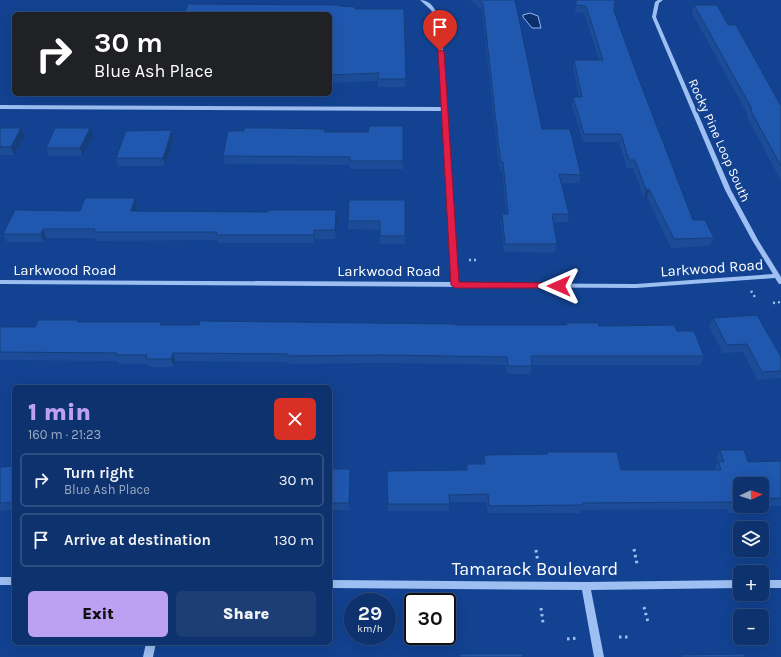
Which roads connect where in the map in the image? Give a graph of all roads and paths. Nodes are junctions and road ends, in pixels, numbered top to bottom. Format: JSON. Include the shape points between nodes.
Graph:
{"nodes":[{"id":1,"x":424,"y":1,"type":"edge"},
{"id":2,"x":659,"y":1,"type":"edge"},
{"id":3,"x":0,"y":107,"type":"edge"},
{"id":4,"x":443,"y":109,"type":"junction"},
{"id":5,"x":468,"y":260,"type":"dead end"},
{"id":6,"x":477,"y":260,"type":"dead end"},
{"id":7,"x":779,"y":279,"type":"edge"},
{"id":8,"x":0,"y":282,"type":"edge"},
{"id":9,"x":455,"y":285,"type":"junction"},
{"id":10,"x":781,"y":302,"type":"edge"},
{"id":11,"x":773,"y":303,"type":"dead end"},
{"id":12,"x":536,"y":550,"type":"dead end"},
{"id":13,"x":634,"y":550,"type":"dead end"},
{"id":14,"x":538,"y":563,"type":"dead end"},
{"id":15,"x":637,"y":564,"type":"dead end"},
{"id":16,"x":0,"y":581,"type":"edge"},
{"id":17,"x":12,"y":581,"type":"edge"},
{"id":18,"x":332,"y":584,"type":"edge"},
{"id":19,"x":733,"y":584,"type":"edge"},
{"id":20,"x":769,"y":584,"type":"edge"},
{"id":21,"x":781,"y":584,"type":"edge"},
{"id":22,"x":586,"y":586,"type":"junction"},
{"id":23,"x":644,"y":607,"type":"dead end"},
{"id":24,"x":541,"y":608,"type":"dead end"},
{"id":25,"x":543,"y":622,"type":"dead end"},
{"id":26,"x":648,"y":622,"type":"dead end"},
{"id":27,"x":619,"y":637,"type":"dead end"},
{"id":28,"x":631,"y":637,"type":"dead end"},
{"id":29,"x":580,"y":638,"type":"dead end"},
{"id":30,"x":567,"y":639,"type":"dead end"},
{"id":31,"x":151,"y":645,"type":"edge"},
{"id":32,"x":148,"y":657,"type":"edge"},
{"id":33,"x":598,"y":657,"type":"edge"}],
"edges":[{"from":1,"to":4,"type":"street","via":[[433,9],[439,22]]},
{"from":2,"to":7,"type":"street","name":"Rocky Pine Loop South","via":[[654,17],[728,190]]},
{"from":3,"to":4,"type":"street"},
{"from":4,"to":9,"type":"street"},
{"from":5,"to":6,"type":"path"},
{"from":7,"to":9,"type":"street","name":"Larkwood Road","via":[[636,286]]},
{"from":8,"to":9,"type":"street","name":"Larkwood Road"},
{"from":10,"to":11,"type":"path"},
{"from":12,"to":14,"type":"path"},
{"from":13,"to":15,"type":"path"},
{"from":16,"to":17,"type":"street"},
{"from":18,"to":22,"type":"street","name":"Tamarack Boulevard"},
{"from":19,"to":22,"type":"street","name":"Tamarack Boulevard"},
{"from":20,"to":21,"type":"street"},
{"from":22,"to":33,"type":"street"},
{"from":23,"to":26,"type":"path"},
{"from":24,"to":25,"type":"path"},
{"from":27,"to":28,"type":"path"},
{"from":29,"to":30,"type":"path"},
{"from":31,"to":32,"type":"street"}]}
